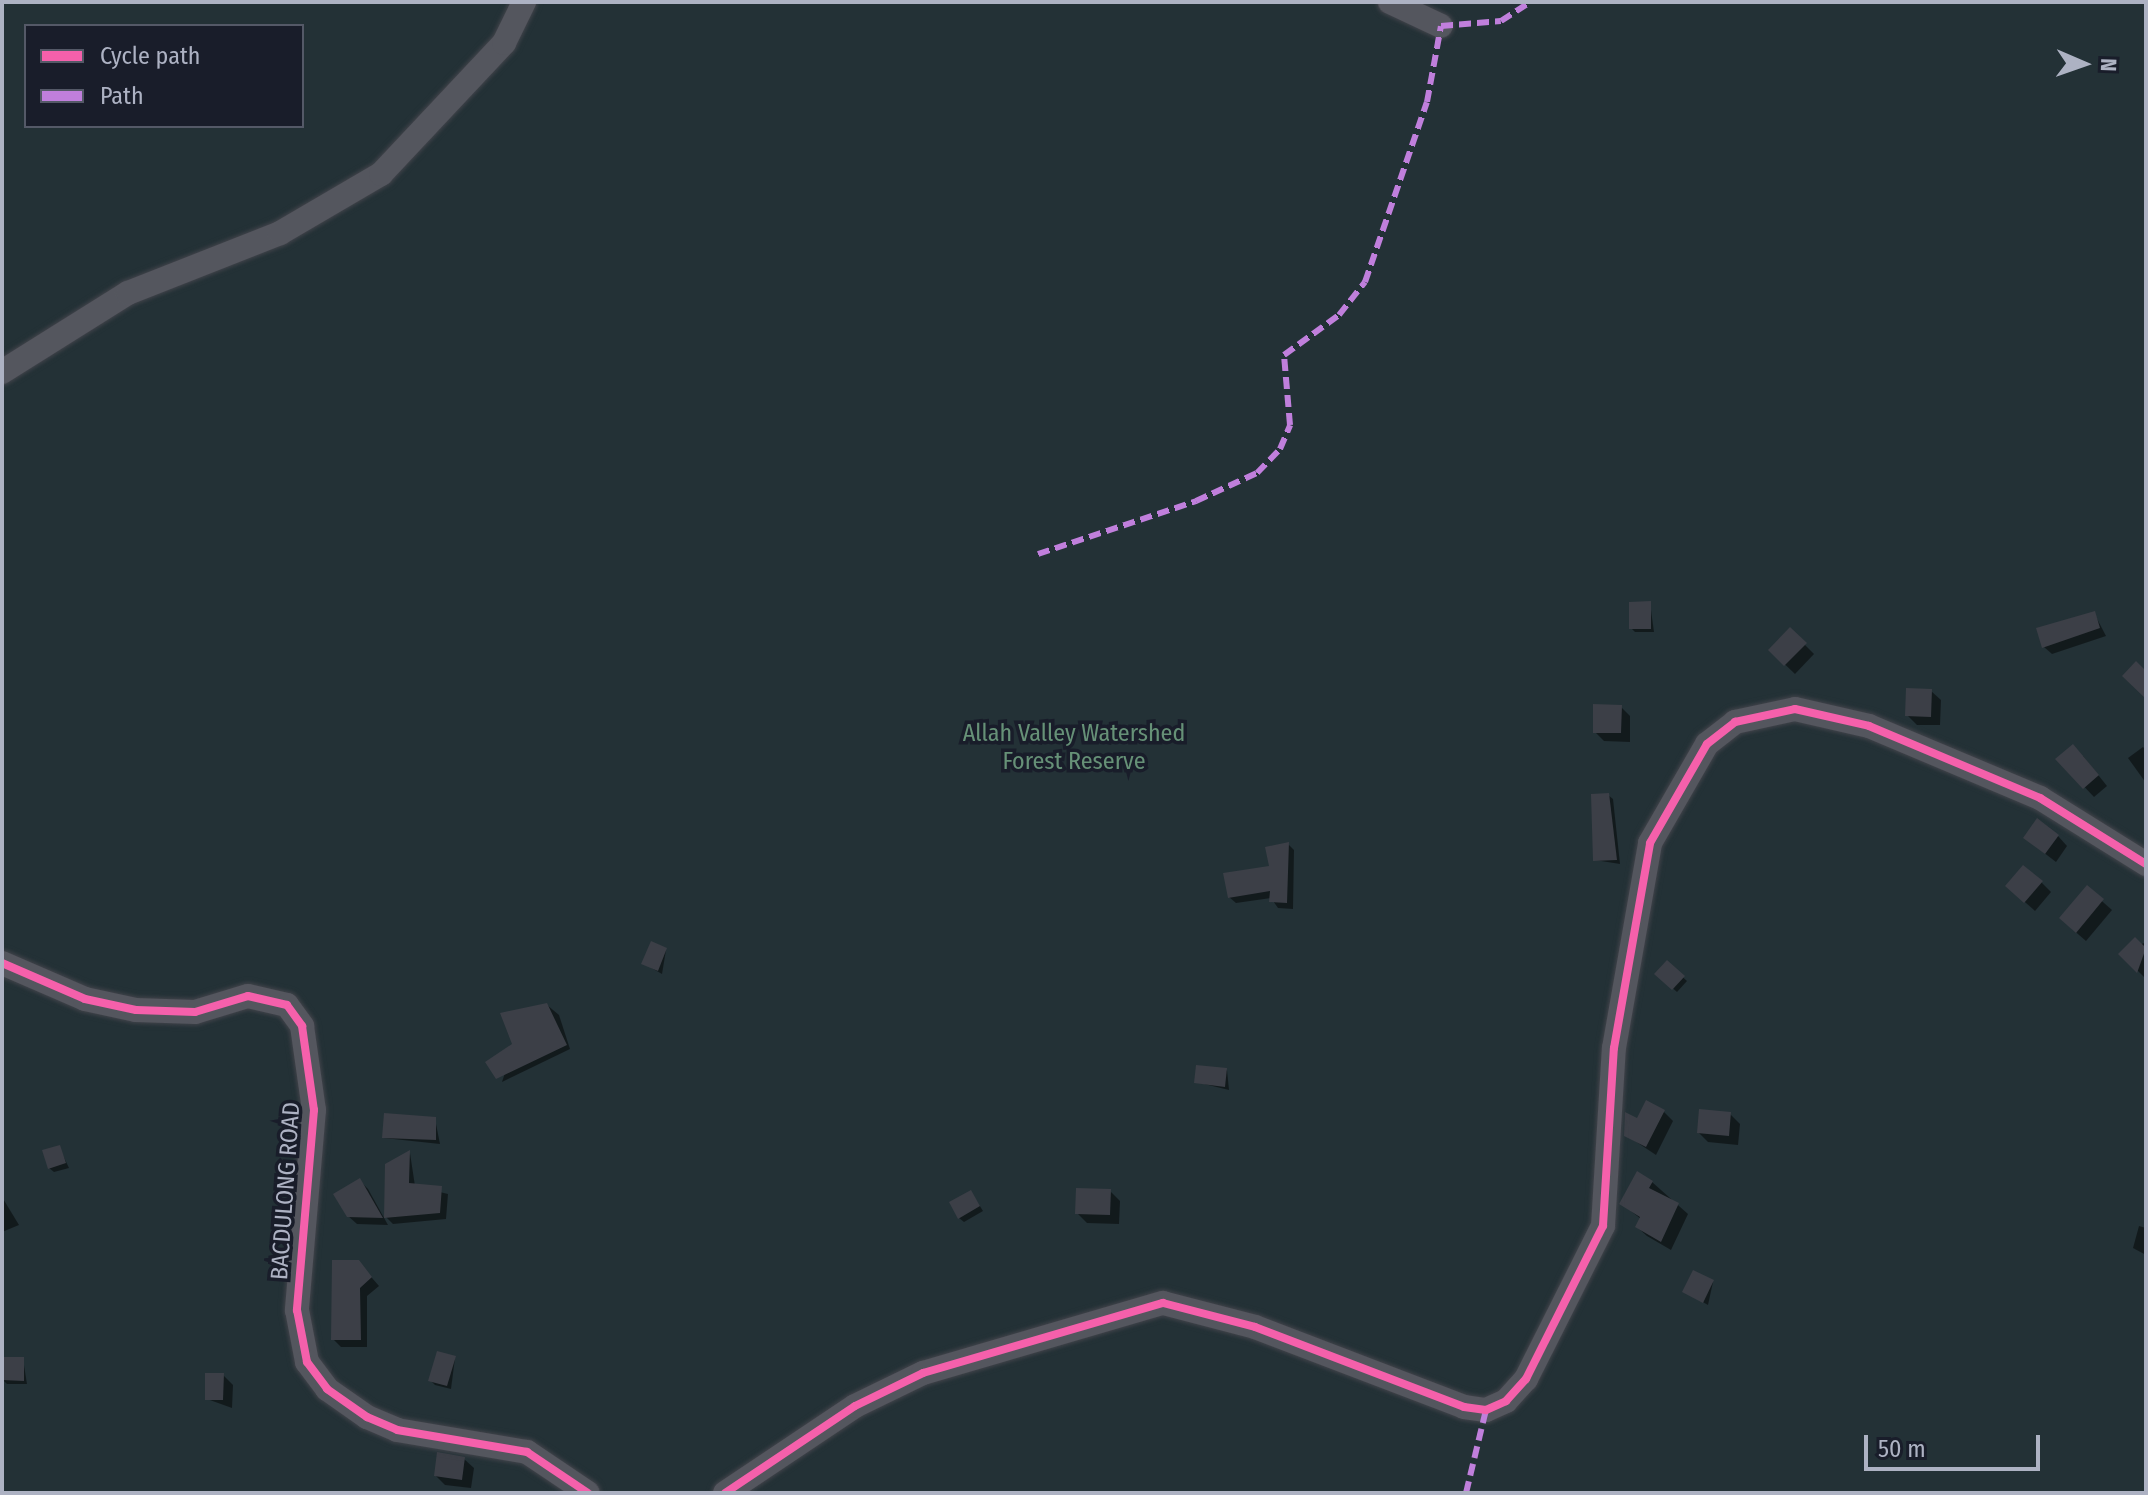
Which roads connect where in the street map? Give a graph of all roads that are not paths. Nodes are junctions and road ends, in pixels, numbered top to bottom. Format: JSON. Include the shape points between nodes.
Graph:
{"nodes":[{"id":1,"x":524,"y":2,"type":"edge"},
{"id":2,"x":1390,"y":2,"type":"edge"},
{"id":3,"x":1441,"y":26,"type":"dead end"},
{"id":4,"x":2,"y":372,"type":"edge"},
{"id":5,"x":2146,"y":864,"type":"edge"},
{"id":6,"x":2,"y":963,"type":"edge"},
{"id":7,"x":588,"y":1493,"type":"edge"},
{"id":8,"x":725,"y":1493,"type":"edge"}],
"edges":[{"from":1,"to":4,"type":"street","via":[[504,43],[381,174],[280,233],[128,293]]},
{"from":2,"to":3,"type":"street"},
{"from":5,"to":8,"type":"street","via":[[2040,798],[1869,726],[1795,709],[1735,722],[1707,744],[1650,843],[1614,1048],[1603,1226],[1526,1379],[1506,1401],[1486,1410],[1464,1407],[1255,1327],[1163,1303],[923,1373],[855,1406]]},
{"from":6,"to":7,"type":"street","name":"BACDULONG ROAD","via":[[85,999],[136,1010],[195,1012],[248,996],[287,1005],[302,1026],[314,1110],[297,1310],[307,1362],[327,1389],[367,1417],[397,1430],[527,1452]]}]}
